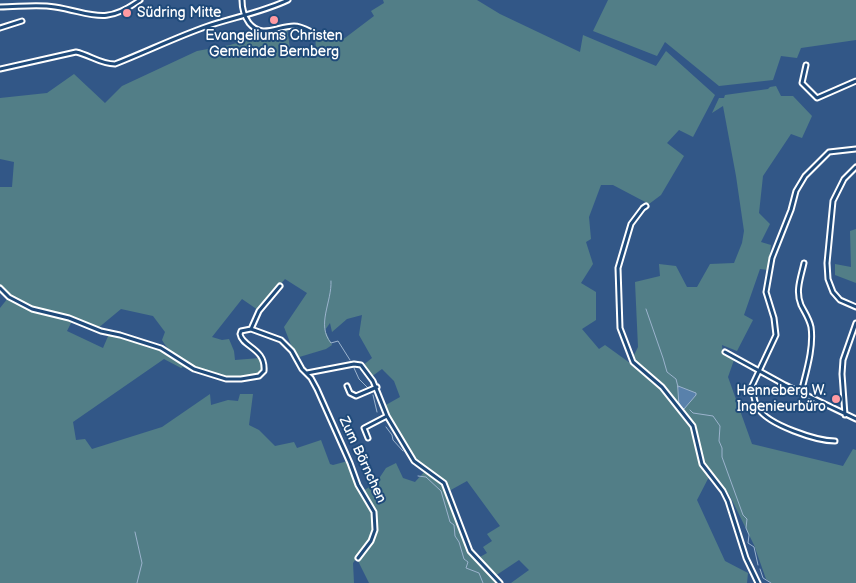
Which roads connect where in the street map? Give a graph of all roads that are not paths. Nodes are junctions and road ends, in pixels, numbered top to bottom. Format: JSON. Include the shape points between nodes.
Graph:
{"nodes":[{"id":1,"x":140,"y":0,"type":"edge"},
{"id":2,"x":242,"y":0,"type":"edge"},
{"id":3,"x":288,"y":0,"type":"edge"},
{"id":4,"x":0,"y":6,"type":"edge"},
{"id":5,"x":244,"y":14,"type":"junction"},
{"id":6,"x":22,"y":21,"type":"dead end"},
{"id":7,"x":0,"y":28,"type":"edge"},
{"id":8,"x":316,"y":34,"type":"dead end"},
{"id":9,"x":806,"y":65,"type":"dead end"},
{"id":10,"x":0,"y":69,"type":"edge"},
{"id":11,"x":856,"y":81,"type":"edge"},
{"id":12,"x":856,"y":149,"type":"edge"},
{"id":13,"x":856,"y":167,"type":"edge"},
{"id":14,"x":646,"y":206,"type":"dead end"},
{"id":15,"x":804,"y":263,"type":"dead end"},
{"id":16,"x":280,"y":286,"type":"dead end"},
{"id":17,"x":0,"y":288,"type":"edge"},
{"id":18,"x":856,"y":307,"type":"edge"},
{"id":19,"x":856,"y":323,"type":"edge"},
{"id":20,"x":251,"y":329,"type":"junction"},
{"id":21,"x":725,"y":352,"type":"dead end"},
{"id":22,"x":758,"y":370,"type":"junction"},
{"id":23,"x":307,"y":373,"type":"junction"},
{"id":24,"x":347,"y":386,"type":"dead end"},
{"id":25,"x":377,"y":387,"type":"junction"},
{"id":26,"x":801,"y":393,"type":"junction"},
{"id":27,"x":387,"y":416,"type":"junction"},
{"id":28,"x":846,"y":416,"type":"junction"},
{"id":29,"x":856,"y":419,"type":"edge"},
{"id":30,"x":368,"y":438,"type":"dead end"},
{"id":31,"x":835,"y":440,"type":"dead end"},
{"id":32,"x":358,"y":558,"type":"dead end"},
{"id":33,"x":500,"y":583,"type":"edge"},
{"id":34,"x":758,"y":583,"type":"edge"}],
"edges":[{"from":1,"to":4,"type":"street","via":[[123,11],[101,17],[54,6]]},
{"from":2,"to":5,"type":"street"},
{"from":3,"to":5,"type":"street","via":[[272,8]]},
{"from":5,"to":8,"type":"street","via":[[256,30],[262,32],[300,26]]},
{"from":5,"to":10,"type":"street","via":[[186,33],[115,64],[76,52]]},
{"from":6,"to":7,"type":"street"},
{"from":9,"to":11,"type":"street","via":[[802,83],[817,98]]},
{"from":12,"to":22,"type":"street","via":[[828,152],[805,176],[796,191],[772,258],[766,292],[776,336]]},
{"from":13,"to":18,"type":"street","via":[[844,179],[833,201],[828,263],[828,280],[833,292],[840,300]]},
{"from":14,"to":34,"type":"street","via":[[631,224],[618,268],[620,328],[633,362],[662,387],[693,426],[702,464],[728,501],[746,558]]},
{"from":15,"to":26,"type":"street","via":[[799,296],[812,337]]},
{"from":16,"to":20,"type":"street","via":[[259,311]]},
{"from":17,"to":20,"type":"street","via":[[9,297],[32,309],[160,348],[194,369],[226,379],[259,376],[264,371],[257,351],[240,337],[242,331]]},
{"from":19,"to":28,"type":"street","via":[[843,360]]},
{"from":20,"to":23,"type":"street","name":"Zum Börnchen","via":[[281,340]]},
{"from":21,"to":22,"type":"street"},
{"from":22,"to":26,"type":"street"},
{"from":22,"to":31,"type":"street","via":[[752,386],[758,409],[790,429],[826,441]]},
{"from":23,"to":25,"type":"street","via":[[361,365]]},
{"from":23,"to":32,"type":"street","name":"Zum Börnchen","via":[[318,389],[358,485],[374,509],[371,541]]},
{"from":24,"to":25,"type":"street","via":[[356,396]]},
{"from":25,"to":27,"type":"street"},
{"from":26,"to":28,"type":"street"},
{"from":27,"to":30,"type":"street","via":[[364,428]]},
{"from":27,"to":33,"type":"street","via":[[416,463],[444,483],[470,551]]},
{"from":28,"to":29,"type":"street"}]}
